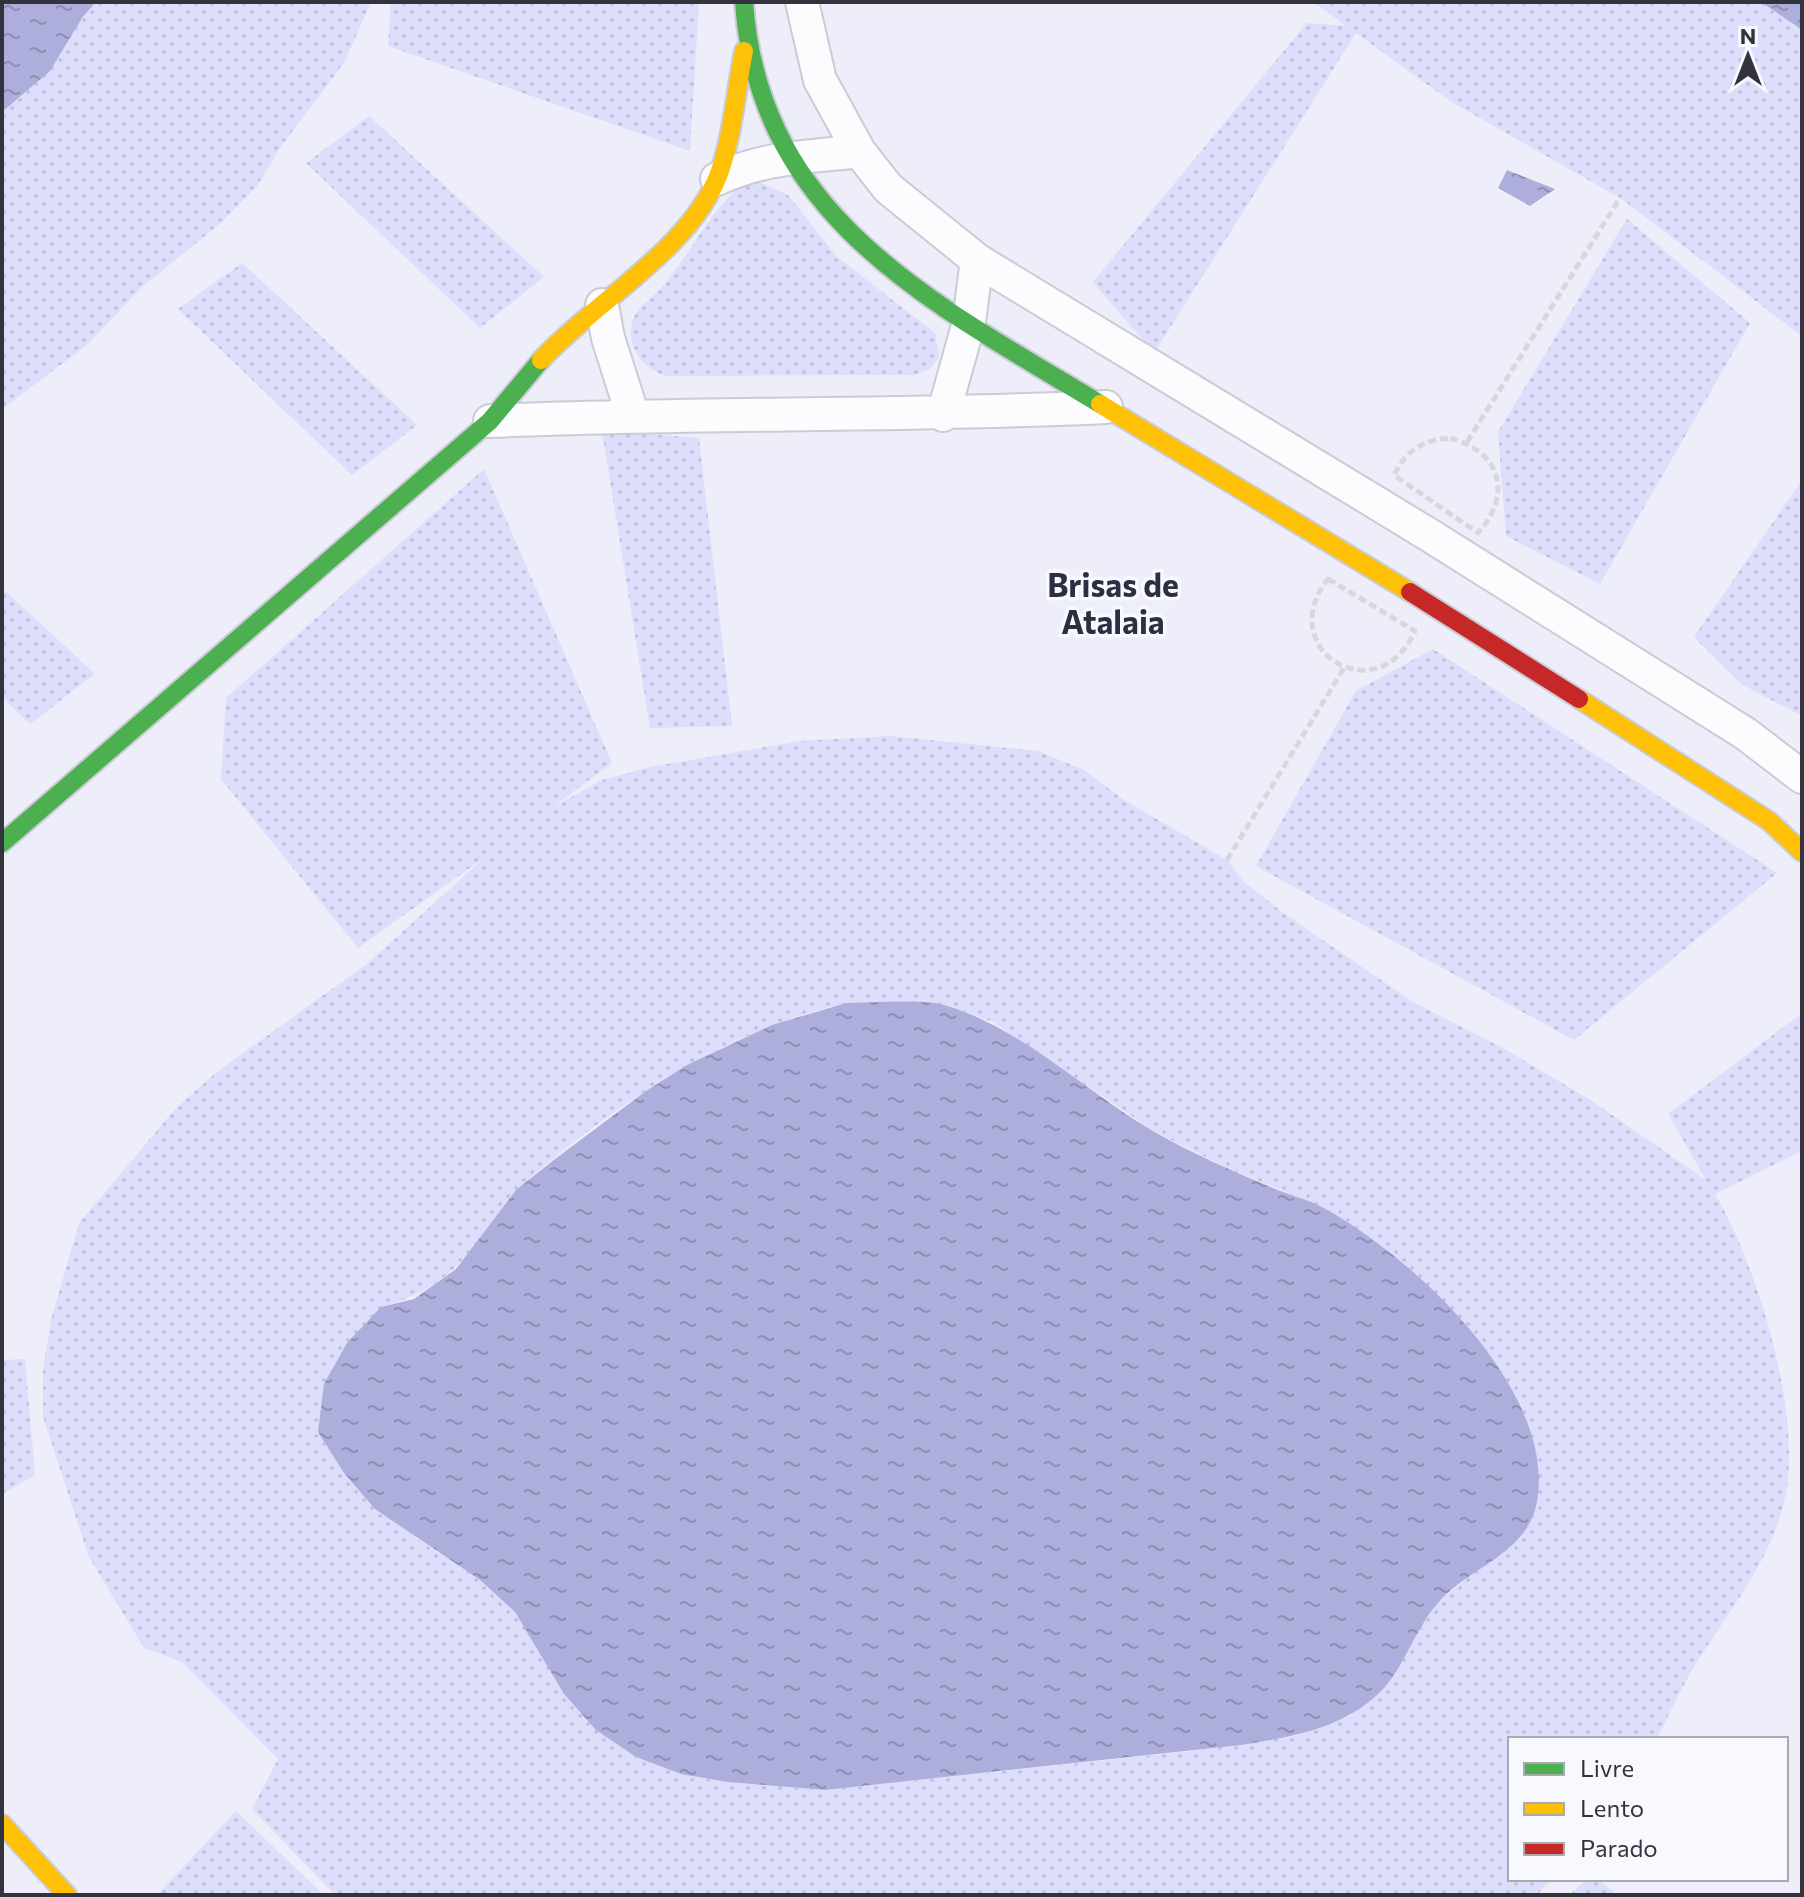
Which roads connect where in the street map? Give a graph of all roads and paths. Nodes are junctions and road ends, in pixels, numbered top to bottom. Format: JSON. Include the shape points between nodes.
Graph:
{"nodes":[{"id":1,"x":744,"y":2,"type":"edge"},
{"id":2,"x":802,"y":2,"type":"edge"},
{"id":3,"x":745,"y":43,"type":"junction"},
{"id":4,"x":859,"y":151,"type":"junction"},
{"id":5,"x":786,"y":156,"type":"junction"},
{"id":6,"x":717,"y":179,"type":"junction"},
{"id":7,"x":1620,"y":198,"type":"dead end"},
{"id":8,"x":977,"y":260,"type":"junction"},
{"id":9,"x":602,"y":305,"type":"junction"},
{"id":10,"x":969,"y":322,"type":"junction"},
{"id":11,"x":1106,"y":407,"type":"junction"},
{"id":12,"x":943,"y":415,"type":"junction"},
{"id":13,"x":633,"y":416,"type":"junction"},
{"id":14,"x":490,"y":421,"type":"junction"},
{"id":15,"x":1467,"y":442,"type":"junction"},
{"id":16,"x":1344,"y":668,"type":"junction"},
{"id":17,"x":1802,"y":777,"type":"edge"},
{"id":18,"x":2,"y":843,"type":"edge"},
{"id":19,"x":1802,"y":852,"type":"edge"},
{"id":20,"x":1227,"y":860,"type":"dead end"},
{"id":21,"x":2,"y":1824,"type":"edge"},
{"id":22,"x":67,"y":1895,"type":"edge"}],
"edges":[{"from":1,"to":3,"type":"street"},
{"from":2,"to":4,"type":"street","via":[[820,80]]},
{"from":3,"to":5,"type":"street","via":[[761,101]]},
{"from":3,"to":6,"type":"street"},
{"from":4,"to":5,"type":"street"},
{"from":4,"to":8,"type":"street","via":[[888,188]]},
{"from":5,"to":6,"type":"street","via":[[748,164]]},
{"from":5,"to":10,"type":"street","via":[[826,210],[867,251]]},
{"from":6,"to":9,"type":"street","via":[[654,262]]},
{"from":7,"to":15,"type":"path"},
{"from":8,"to":10,"type":"street"},
{"from":8,"to":17,"type":"street","via":[[1426,533],[1746,734]]},
{"from":9,"to":13,"type":"street"},
{"from":9,"to":14,"type":"street","via":[[527,374]]},
{"from":10,"to":11,"type":"street"},
{"from":10,"to":12,"type":"street"},
{"from":11,"to":12,"type":"street"},
{"from":11,"to":19,"type":"street","via":[[1388,576],[1769,821]]},
{"from":12,"to":13,"type":"street"},
{"from":13,"to":14,"type":"street"},
{"from":14,"to":18,"type":"street"},
{"from":15,"to":15,"type":"path","via":[[1450,438],[1423,443],[1402,460],[1394,475],[1478,533],[1498,503],[1498,485],[1494,467]]},
{"from":16,"to":16,"type":"path","via":[[1361,672],[1396,661],[1415,631],[1328,579],[1314,601],[1311,627],[1329,659]]},
{"from":16,"to":20,"type":"path"},
{"from":21,"to":22,"type":"street"}]}
